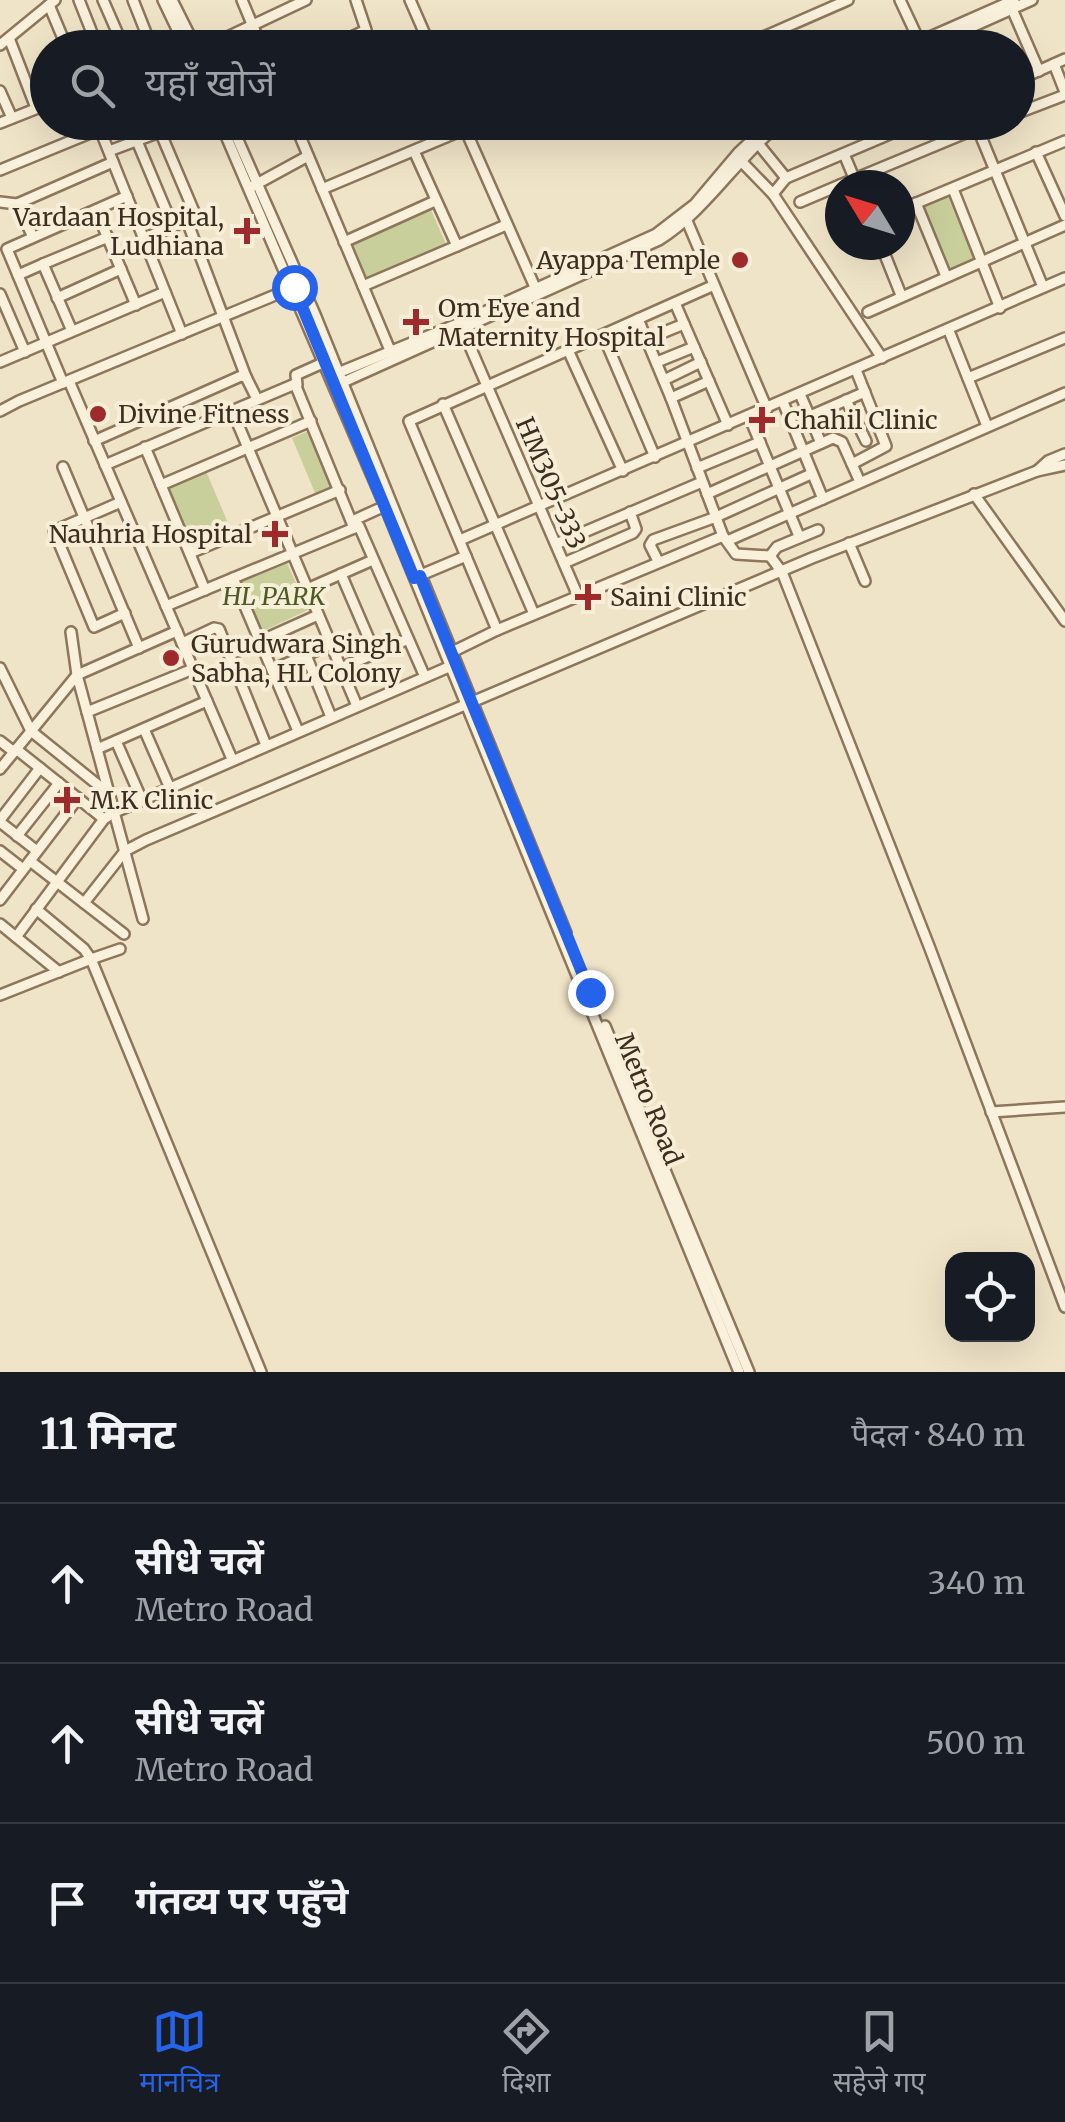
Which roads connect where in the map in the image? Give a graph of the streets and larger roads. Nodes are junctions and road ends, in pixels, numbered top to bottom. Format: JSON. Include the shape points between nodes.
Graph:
{"nodes":[{"id":1,"x":78,"y":0,"type":"edge"},
{"id":2,"x":104,"y":0,"type":"edge"},
{"id":3,"x":132,"y":0,"type":"edge"},
{"id":4,"x":163,"y":0,"type":"edge"},
{"id":5,"x":172,"y":0,"type":"edge"},
{"id":6,"x":242,"y":0,"type":"edge"},
{"id":7,"x":356,"y":0,"type":"edge"},
{"id":8,"x":410,"y":0,"type":"edge"},
{"id":9,"x":848,"y":0,"type":"edge"},
{"id":10,"x":900,"y":0,"type":"edge"},
{"id":11,"x":1032,"y":0,"type":"edge"},
{"id":12,"x":300,"y":1,"type":"edge"},
{"id":13,"x":52,"y":2,"type":"edge"},
{"id":14,"x":1013,"y":4,"type":"edge"},
{"id":15,"x":253,"y":25,"type":"junction"},
{"id":16,"x":61,"y":30,"type":"edge"},
{"id":17,"x":90,"y":30,"type":"edge"},
{"id":18,"x":116,"y":30,"type":"edge"},
{"id":19,"x":144,"y":30,"type":"edge"},
{"id":20,"x":177,"y":30,"type":"edge"},
{"id":21,"x":190,"y":30,"type":"edge"},
{"id":22,"x":241,"y":30,"type":"edge"},
{"id":23,"x":255,"y":30,"type":"edge"},
{"id":24,"x":366,"y":30,"type":"edge"},
{"id":25,"x":423,"y":30,"type":"edge"},
{"id":26,"x":779,"y":30,"type":"edge"},
{"id":27,"x":915,"y":30,"type":"edge"},
{"id":28,"x":955,"y":30,"type":"edge"},
{"id":29,"x":1023,"y":30,"type":"edge"},
{"id":30,"x":4,"y":42,"type":"edge"},
{"id":31,"x":1035,"y":60,"type":"edge"},
{"id":32,"x":1065,"y":60,"type":"edge"},
{"id":33,"x":1054,"y":64,"type":"junction"},
{"id":34,"x":1039,"y":70,"type":"junction"},
{"id":35,"x":1035,"y":72,"type":"edge"},
{"id":36,"x":0,"y":91,"type":"edge"},
{"id":37,"x":1065,"y":94,"type":"edge"},
{"id":38,"x":30,"y":96,"type":"edge"},
{"id":39,"x":1035,"y":106,"type":"edge"},
{"id":40,"x":30,"y":110,"type":"edge"},
{"id":41,"x":12,"y":118,"type":"junction"},
{"id":42,"x":0,"y":123,"type":"edge"},
{"id":43,"x":67,"y":140,"type":"edge"},
{"id":44,"x":104,"y":140,"type":"edge"},
{"id":45,"x":164,"y":140,"type":"edge"},
{"id":46,"x":229,"y":140,"type":"edge"},
{"id":47,"x":236,"y":140,"type":"edge"},
{"id":48,"x":301,"y":140,"type":"edge"},
{"id":49,"x":436,"y":140,"type":"edge"},
{"id":50,"x":470,"y":140,"type":"edge"},
{"id":51,"x":756,"y":140,"type":"junction"},
{"id":52,"x":876,"y":140,"type":"edge"},
{"id":53,"x":945,"y":140,"type":"edge"},
{"id":54,"x":983,"y":140,"type":"edge"},
{"id":55,"x":136,"y":141,"type":"joint"},
{"id":56,"x":1065,"y":141,"type":"edge"},
{"id":57,"x":109,"y":151,"type":"junction"},
{"id":58,"x":414,"y":151,"type":"junction"},
{"id":59,"x":1036,"y":152,"type":"junction"},
{"id":60,"x":844,"y":154,"type":"junction"},
{"id":61,"x":308,"y":156,"type":"junction"},
{"id":62,"x":740,"y":160,"type":"junction"},
{"id":63,"x":113,"y":162,"type":"junction"},
{"id":64,"x":0,"y":170,"type":"edge"},
{"id":65,"x":851,"y":170,"type":"edge"},
{"id":66,"x":881,"y":170,"type":"edge"},
{"id":67,"x":995,"y":170,"type":"junction"},
{"id":68,"x":786,"y":178,"type":"junction"},
{"id":69,"x":253,"y":187,"type":"junction"},
{"id":70,"x":953,"y":188,"type":"junction"},
{"id":71,"x":322,"y":189,"type":"junction"},
{"id":72,"x":825,"y":191,"type":"edge"},
{"id":73,"x":772,"y":194,"type":"junction"},
{"id":74,"x":127,"y":196,"type":"junction"},
{"id":75,"x":435,"y":200,"type":"junction"},
{"id":76,"x":0,"y":202,"type":"edge"},
{"id":77,"x":800,"y":202,"type":"dead end"},
{"id":78,"x":916,"y":203,"type":"joint"},
{"id":79,"x":18,"y":204,"type":"junction"},
{"id":80,"x":96,"y":210,"type":"junction"},
{"id":81,"x":1065,"y":216,"type":"edge"},
{"id":82,"x":187,"y":220,"type":"junction"},
{"id":83,"x":687,"y":221,"type":"junction"},
{"id":84,"x":506,"y":225,"type":"junction"},
{"id":85,"x":1065,"y":225,"type":"edge"},
{"id":86,"x":172,"y":227,"type":"junction"},
{"id":87,"x":33,"y":237,"type":"junction"},
{"id":88,"x":108,"y":237,"type":"junction"},
{"id":89,"x":144,"y":238,"type":"junction"},
{"id":90,"x":1025,"y":241,"type":"junction"},
{"id":91,"x":344,"y":242,"type":"junction"},
{"id":92,"x":457,"y":246,"type":"junction"},
{"id":93,"x":888,"y":260,"type":"edge"},
{"id":94,"x":982,"y":261,"type":"junction"},
{"id":95,"x":43,"y":264,"type":"junction"},
{"id":96,"x":121,"y":269,"type":"junction"},
{"id":97,"x":18,"y":275,"type":"junction"},
{"id":98,"x":946,"y":276,"type":"junction"},
{"id":99,"x":1065,"y":278,"type":"edge"},
{"id":100,"x":298,"y":286,"type":"junction"},
{"id":101,"x":363,"y":286,"type":"junction"},
{"id":102,"x":712,"y":286,"type":"junction"},
{"id":103,"x":1043,"y":287,"type":"junction"},
{"id":104,"x":165,"y":292,"type":"junction"},
{"id":105,"x":537,"y":292,"type":"junction"},
{"id":106,"x":0,"y":294,"type":"edge"},
{"id":107,"x":902,"y":295,"type":"junction"},
{"id":108,"x":57,"y":298,"type":"junction"},
{"id":109,"x":136,"y":304,"type":"junction"},
{"id":110,"x":675,"y":304,"type":"junction"},
{"id":111,"x":1000,"y":308,"type":"junction"},
{"id":112,"x":868,"y":312,"type":"dead end"},
{"id":113,"x":226,"y":316,"type":"junction"},
{"id":114,"x":638,"y":319,"type":"junction"},
{"id":115,"x":684,"y":324,"type":"junction"},
{"id":116,"x":461,"y":326,"type":"junction"},
{"id":117,"x":949,"y":331,"type":"junction"},
{"id":118,"x":72,"y":332,"type":"junction"},
{"id":119,"x":182,"y":334,"type":"junction"},
{"id":120,"x":603,"y":335,"type":"junction"},
{"id":121,"x":1065,"y":338,"type":"edge"},
{"id":122,"x":647,"y":340,"type":"junction"},
{"id":123,"x":46,"y":343,"type":"junction"},
{"id":124,"x":694,"y":347,"type":"junction"},
{"id":125,"x":0,"y":349,"type":"edge"},
{"id":126,"x":568,"y":350,"type":"junction"},
{"id":127,"x":25,"y":352,"type":"junction"},
{"id":128,"x":393,"y":356,"type":"junction"},
{"id":129,"x":882,"y":358,"type":"junction"},
{"id":130,"x":2,"y":361,"type":"edge"},
{"id":131,"x":325,"y":362,"type":"junction"},
{"id":132,"x":656,"y":362,"type":"junction"},
{"id":133,"x":701,"y":362,"type":"junction"},
{"id":134,"x":856,"y":370,"type":"junction"},
{"id":135,"x":246,"y":377,"type":"junction"},
{"id":136,"x":968,"y":378,"type":"junction"},
{"id":137,"x":336,"y":380,"type":"junction"},
{"id":138,"x":664,"y":380,"type":"junction"},
{"id":139,"x":709,"y":380,"type":"junction"},
{"id":140,"x":66,"y":382,"type":"junction"},
{"id":141,"x":297,"y":385,"type":"junction"},
{"id":142,"x":488,"y":385,"type":"junction"},
{"id":143,"x":865,"y":392,"type":"junction"},
{"id":144,"x":1065,"y":393,"type":"edge"},
{"id":145,"x":800,"y":394,"type":"junction"},
{"id":146,"x":672,"y":398,"type":"junction"},
{"id":147,"x":257,"y":399,"type":"junction"},
{"id":148,"x":846,"y":400,"type":"junction"},
{"id":149,"x":783,"y":402,"type":"junction"},
{"id":150,"x":443,"y":404,"type":"junction"},
{"id":151,"x":767,"y":409,"type":"junction"},
{"id":152,"x":232,"y":410,"type":"junction"},
{"id":153,"x":0,"y":411,"type":"edge"},
{"id":154,"x":749,"y":416,"type":"junction"},
{"id":155,"x":810,"y":416,"type":"junction"},
{"id":156,"x":311,"y":422,"type":"junction"},
{"id":157,"x":728,"y":425,"type":"junction"},
{"id":158,"x":987,"y":426,"type":"junction"},
{"id":159,"x":94,"y":441,"type":"junction"},
{"id":160,"x":688,"y":442,"type":"junction"},
{"id":161,"x":760,"y":442,"type":"junction"},
{"id":162,"x":866,"y":442,"type":"dead end"},
{"id":163,"x":821,"y":443,"type":"junction"},
{"id":164,"x":146,"y":447,"type":"junction"},
{"id":165,"x":248,"y":448,"type":"junction"},
{"id":166,"x":803,"y":450,"type":"junction"},
{"id":167,"x":1065,"y":454,"type":"edge"},
{"id":168,"x":654,"y":457,"type":"junction"},
{"id":169,"x":770,"y":464,"type":"junction"},
{"id":170,"x":852,"y":464,"type":"junction"},
{"id":171,"x":105,"y":465,"type":"junction"},
{"id":172,"x":1065,"y":465,"type":"edge"},
{"id":173,"x":63,"y":467,"type":"dead end"},
{"id":174,"x":697,"y":468,"type":"junction"},
{"id":175,"x":623,"y":471,"type":"junction"},
{"id":176,"x":1038,"y":471,"type":"junction"},
{"id":177,"x":811,"y":474,"type":"junction"},
{"id":178,"x":702,"y":482,"type":"junction"},
{"id":179,"x":860,"y":482,"type":"junction"},
{"id":180,"x":161,"y":485,"type":"junction"},
{"id":181,"x":780,"y":489,"type":"junction"},
{"id":182,"x":340,"y":490,"type":"junction"},
{"id":183,"x":707,"y":494,"type":"junction"},
{"id":184,"x":974,"y":494,"type":"junction"},
{"id":185,"x":823,"y":500,"type":"junction"},
{"id":186,"x":121,"y":502,"type":"junction"},
{"id":187,"x":385,"y":506,"type":"junction"},
{"id":188,"x":540,"y":506,"type":"junction"},
{"id":189,"x":630,"y":512,"type":"junction"},
{"id":190,"x":788,"y":514,"type":"junction"},
{"id":191,"x":276,"y":516,"type":"junction"},
{"id":192,"x":84,"y":517,"type":"junction"},
{"id":193,"x":716,"y":517,"type":"junction"},
{"id":194,"x":353,"y":524,"type":"junction"},
{"id":195,"x":496,"y":525,"type":"junction"},
{"id":196,"x":818,"y":530,"type":"dead end"},
{"id":197,"x":799,"y":536,"type":"junction"},
{"id":198,"x":725,"y":538,"type":"junction"},
{"id":199,"x":460,"y":540,"type":"junction"},
{"id":200,"x":849,"y":543,"type":"junction"},
{"id":201,"x":556,"y":544,"type":"junction"},
{"id":202,"x":190,"y":553,"type":"junction"},
{"id":203,"x":292,"y":554,"type":"junction"},
{"id":204,"x":466,"y":556,"type":"junction"},
{"id":205,"x":770,"y":556,"type":"junction"},
{"id":206,"x":373,"y":560,"type":"junction"},
{"id":207,"x":658,"y":561,"type":"junction"},
{"id":208,"x":564,"y":563,"type":"junction"},
{"id":209,"x":782,"y":572,"type":"junction"},
{"id":210,"x":341,"y":574,"type":"junction"},
{"id":211,"x":417,"y":577,"type":"junction"},
{"id":212,"x":233,"y":578,"type":"junction"},
{"id":213,"x":864,"y":581,"type":"dead end"},
{"id":214,"x":307,"y":589,"type":"junction"},
{"id":215,"x":205,"y":590,"type":"junction"},
{"id":216,"x":578,"y":596,"type":"junction"},
{"id":217,"x":166,"y":606,"type":"junction"},
{"id":218,"x":124,"y":613,"type":"junction"},
{"id":219,"x":534,"y":614,"type":"junction"},
{"id":220,"x":318,"y":615,"type":"junction"},
{"id":221,"x":1065,"y":621,"type":"edge"},
{"id":222,"x":497,"y":630,"type":"junction"},
{"id":223,"x":176,"y":631,"type":"junction"},
{"id":224,"x":71,"y":632,"type":"dead end"},
{"id":225,"x":408,"y":639,"type":"junction"},
{"id":226,"x":260,"y":641,"type":"junction"},
{"id":227,"x":182,"y":643,"type":"junction"},
{"id":228,"x":331,"y":644,"type":"junction"},
{"id":229,"x":139,"y":648,"type":"junction"},
{"id":230,"x":375,"y":653,"type":"junction"},
{"id":231,"x":450,"y":653,"type":"junction"},
{"id":232,"x":229,"y":654,"type":"junction"},
{"id":233,"x":306,"y":656,"type":"junction"},
{"id":234,"x":451,"y":666,"type":"junction"},
{"id":235,"x":0,"y":668,"type":"edge"},
{"id":236,"x":193,"y":668,"type":"junction"},
{"id":237,"x":341,"y":668,"type":"junction"},
{"id":238,"x":272,"y":670,"type":"junction"},
{"id":239,"x":77,"y":675,"type":"junction"},
{"id":240,"x":425,"y":678,"type":"junction"},
{"id":241,"x":4,"y":687,"type":"edge"},
{"id":242,"x":207,"y":701,"type":"junction"},
{"id":243,"x":469,"y":702,"type":"junction"},
{"id":244,"x":357,"y":706,"type":"junction"},
{"id":245,"x":87,"y":712,"type":"junction"},
{"id":246,"x":332,"y":717,"type":"junction"},
{"id":247,"x":144,"y":729,"type":"junction"},
{"id":248,"x":31,"y":731,"type":"junction"},
{"id":249,"x":298,"y":731,"type":"junction"},
{"id":250,"x":0,"y":741,"type":"edge"},
{"id":251,"x":116,"y":741,"type":"junction"},
{"id":252,"x":266,"y":745,"type":"junction"},
{"id":253,"x":98,"y":749,"type":"junction"},
{"id":254,"x":15,"y":751,"type":"junction"},
{"id":255,"x":232,"y":759,"type":"junction"},
{"id":256,"x":40,"y":768,"type":"junction"},
{"id":257,"x":0,"y":769,"type":"edge"},
{"id":258,"x":58,"y":783,"type":"junction"},
{"id":259,"x":169,"y":786,"type":"junction"},
{"id":260,"x":110,"y":795,"type":"junction"},
{"id":261,"x":78,"y":798,"type":"junction"},
{"id":262,"x":141,"y":798,"type":"junction"},
{"id":263,"x":114,"y":812,"type":"junction"},
{"id":264,"x":104,"y":819,"type":"junction"},
{"id":265,"x":0,"y":821,"type":"edge"},
{"id":266,"x":17,"y":836,"type":"junction"},
{"id":267,"x":37,"y":851,"type":"junction"},
{"id":268,"x":125,"y":851,"type":"junction"},
{"id":269,"x":1,"y":854,"type":"edge"},
{"id":270,"x":27,"y":865,"type":"junction"},
{"id":271,"x":57,"y":882,"type":"junction"},
{"id":272,"x":0,"y":900,"type":"edge"},
{"id":273,"x":84,"y":903,"type":"junction"},
{"id":274,"x":36,"y":909,"type":"junction"},
{"id":275,"x":143,"y":919,"type":"dead end"},
{"id":276,"x":0,"y":924,"type":"edge"},
{"id":277,"x":124,"y":934,"type":"dead end"},
{"id":278,"x":16,"y":936,"type":"junction"},
{"id":279,"x":120,"y":948,"type":"dead end"},
{"id":280,"x":92,"y":959,"type":"junction"},
{"id":281,"x":59,"y":972,"type":"junction"},
{"id":282,"x":0,"y":995,"type":"edge"},
{"id":283,"x":1065,"y":1108,"type":"edge"},
{"id":284,"x":992,"y":1112,"type":"junction"},
{"id":285,"x":1065,"y":1308,"type":"edge"},
{"id":286,"x":261,"y":1372,"type":"edge"},
{"id":287,"x":739,"y":1372,"type":"edge"},
{"id":288,"x":749,"y":1372,"type":"edge"}],
"edges":[{"from":1,"to":17,"type":"street"},
{"from":2,"to":18,"type":"street"},
{"from":3,"to":19,"type":"street"},
{"from":4,"to":20,"type":"street"},
{"from":5,"to":21,"type":"street"},
{"from":6,"to":15,"type":"street"},
{"from":7,"to":24,"type":"street"},
{"from":8,"to":25,"type":"street"},
{"from":9,"to":26,"type":"street"},
{"from":10,"to":27,"type":"street"},
{"from":11,"to":14,"type":"street"},
{"from":12,"to":15,"type":"street"},
{"from":13,"to":16,"type":"street"},
{"from":13,"to":30,"type":"street"},
{"from":14,"to":28,"type":"street"},
{"from":14,"to":29,"type":"street"},
{"from":15,"to":22,"type":"street"},
{"from":15,"to":23,"type":"street"},
{"from":30,"to":38,"type":"street"},
{"from":31,"to":34,"type":"street"},
{"from":32,"to":33,"type":"street"},
{"from":33,"to":34,"type":"street"},
{"from":33,"to":37,"type":"street"},
{"from":34,"to":35,"type":"street"},
{"from":36,"to":41,"type":"street"},
{"from":37,"to":39,"type":"street"},
{"from":40,"to":41,"type":"street"},
{"from":41,"to":42,"type":"street"},
{"from":43,"to":64,"type":"street"},
{"from":44,"to":57,"type":"street"},
{"from":45,"to":82,"type":"street","via":[[196,214]]},
{"from":46,"to":69,"type":"street","name":"Metro Road"},
{"from":47,"to":69,"type":"street","name":"Metro Road"},
{"from":48,"to":61,"type":"street"},
{"from":49,"to":58,"type":"street"},
{"from":50,"to":84,"type":"street"},
{"from":51,"to":62,"type":"street"},
{"from":51,"to":68,"type":"street"},
{"from":51,"to":105,"type":"street","via":[[674,222]]},
{"from":52,"to":60,"type":"street"},
{"from":53,"to":66,"type":"street"},
{"from":54,"to":67,"type":"street"},
{"from":55,"to":57,"type":"street"},
{"from":55,"to":86,"type":"street"},
{"from":56,"to":59,"type":"street"},
{"from":57,"to":63,"type":"street"},
{"from":58,"to":71,"type":"street"},
{"from":58,"to":75,"type":"street"},
{"from":59,"to":67,"type":"street"},
{"from":59,"to":81,"type":"street"},
{"from":60,"to":65,"type":"street"},
{"from":60,"to":68,"type":"street"},
{"from":61,"to":69,"type":"street"},
{"from":61,"to":71,"type":"street"},
{"from":62,"to":73,"type":"street"},
{"from":62,"to":83,"type":"street"},
{"from":63,"to":74,"type":"street"},
{"from":63,"to":79,"type":"street"},
{"from":67,"to":70,"type":"street"},
{"from":67,"to":90,"type":"street"},
{"from":68,"to":73,"type":"street"},
{"from":69,"to":100,"type":"street","name":"Metro Road"},
{"from":70,"to":78,"type":"street"},
{"from":70,"to":94,"type":"street"},
{"from":71,"to":91,"type":"street"},
{"from":72,"to":77,"type":"street"},
{"from":73,"to":129,"type":"street"},
{"from":74,"to":80,"type":"street"},
{"from":74,"to":89,"type":"street"},
{"from":75,"to":91,"type":"street"},
{"from":75,"to":92,"type":"street"},
{"from":76,"to":79,"type":"street"},
{"from":78,"to":98,"type":"street"},
{"from":79,"to":87,"type":"street"},
{"from":80,"to":87,"type":"street"},
{"from":80,"to":88,"type":"street"},
{"from":82,"to":86,"type":"street"},
{"from":82,"to":113,"type":"street"},
{"from":83,"to":102,"type":"street"},
{"from":83,"to":105,"type":"street","via":[[644,248]]},
{"from":84,"to":92,"type":"street"},
{"from":84,"to":105,"type":"street"},
{"from":85,"to":90,"type":"street"},
{"from":86,"to":89,"type":"street"},
{"from":87,"to":97,"type":"street","via":[[7,248]]},
{"from":88,"to":95,"type":"street"},
{"from":88,"to":96,"type":"street"},
{"from":89,"to":104,"type":"street"},
{"from":90,"to":94,"type":"street"},
{"from":90,"to":103,"type":"street"},
{"from":91,"to":101,"type":"street"},
{"from":92,"to":101,"type":"street"},
{"from":93,"to":107,"type":"street"},
{"from":94,"to":98,"type":"street"},
{"from":94,"to":111,"type":"street"},
{"from":95,"to":97,"type":"street"},
{"from":95,"to":108,"type":"street"},
{"from":96,"to":108,"type":"street"},
{"from":96,"to":109,"type":"street"},
{"from":97,"to":123,"type":"street"},
{"from":98,"to":107,"type":"street"},
{"from":99,"to":103,"type":"street"},
{"from":100,"to":113,"type":"street"},
{"from":100,"to":131,"type":"street","name":"Metro Road"},
{"from":100,"to":137,"type":"street","name":"Metro Road"},
{"from":101,"to":128,"type":"street"},
{"from":102,"to":110,"type":"street"},
{"from":102,"to":151,"type":"street"},
{"from":103,"to":111,"type":"street"},
{"from":104,"to":109,"type":"street"},
{"from":104,"to":119,"type":"street"},
{"from":105,"to":116,"type":"street"},
{"from":106,"to":127,"type":"street"},
{"from":107,"to":112,"type":"street"},
{"from":108,"to":118,"type":"street"},
{"from":109,"to":118,"type":"street"},
{"from":110,"to":114,"type":"street"},
{"from":110,"to":115,"type":"street"},
{"from":111,"to":117,"type":"street"},
{"from":113,"to":119,"type":"street"},
{"from":113,"to":135,"type":"street"},
{"from":114,"to":120,"type":"street"},
{"from":114,"to":122,"type":"street"},
{"from":115,"to":122,"type":"street"},
{"from":115,"to":124,"type":"street"},
{"from":116,"to":128,"type":"street"},
{"from":116,"to":142,"type":"street","name":"HM305-333"},
{"from":117,"to":129,"type":"street"},
{"from":117,"to":136,"type":"street"},
{"from":118,"to":123,"type":"street"},
{"from":119,"to":140,"type":"street"},
{"from":120,"to":126,"type":"street"},
{"from":120,"to":168,"type":"street"},
{"from":121,"to":136,"type":"street"},
{"from":122,"to":132,"type":"street"},
{"from":123,"to":127,"type":"street"},
{"from":123,"to":140,"type":"street"},
{"from":124,"to":132,"type":"street"},
{"from":124,"to":133,"type":"street"},
{"from":125,"to":130,"type":"street"},
{"from":126,"to":142,"type":"street"},
{"from":126,"to":175,"type":"street"},
{"from":127,"to":130,"type":"street"},
{"from":128,"to":137,"type":"street"},
{"from":129,"to":134,"type":"street"},
{"from":131,"to":137,"type":"street","name":"Metro Road"},
{"from":131,"to":141,"type":"street","via":[[296,376]]},
{"from":132,"to":138,"type":"street"},
{"from":133,"to":138,"type":"street"},
{"from":133,"to":139,"type":"street"},
{"from":134,"to":143,"type":"street"},
{"from":134,"to":145,"type":"street"},
{"from":135,"to":147,"type":"street"},
{"from":135,"to":159,"type":"street"},
{"from":136,"to":158,"type":"street"},
{"from":137,"to":187,"type":"street","name":"Metro Road"},
{"from":137,"to":211,"type":"street","name":"Metro Road"},
{"from":138,"to":146,"type":"street"},
{"from":139,"to":146,"type":"street"},
{"from":139,"to":157,"type":"street"},
{"from":140,"to":153,"type":"street"},
{"from":140,"to":159,"type":"street"},
{"from":141,"to":147,"type":"street"},
{"from":141,"to":156,"type":"street"},
{"from":142,"to":150,"type":"street"},
{"from":142,"to":188,"type":"street","name":"HM305-333"},
{"from":143,"to":148,"type":"street"},
{"from":143,"to":170,"type":"street","via":[[886,446]]},
{"from":144,"to":158,"type":"street"},
{"from":145,"to":149,"type":"street"},
{"from":145,"to":155,"type":"street"},
{"from":146,"to":160,"type":"street"},
{"from":147,"to":152,"type":"street"},
{"from":148,"to":155,"type":"street"},
{"from":148,"to":162,"type":"street"},
{"from":149,"to":151,"type":"street"},
{"from":149,"to":166,"type":"street"},
{"from":150,"to":195,"type":"street"},
{"from":150,"to":199,"type":"street","via":[[409,422]]},
{"from":151,"to":154,"type":"street"},
{"from":152,"to":164,"type":"street"},
{"from":152,"to":165,"type":"street"},
{"from":154,"to":157,"type":"street"},
{"from":154,"to":161,"type":"street"},
{"from":155,"to":163,"type":"street"},
{"from":156,"to":165,"type":"street"},
{"from":156,"to":182,"type":"street"},
{"from":157,"to":160,"type":"street"},
{"from":158,"to":179,"type":"street"},
{"from":159,"to":171,"type":"street"},
{"from":160,"to":168,"type":"street"},
{"from":160,"to":174,"type":"street"},
{"from":161,"to":169,"type":"street"},
{"from":161,"to":174,"type":"street"},
{"from":163,"to":166,"type":"street"},
{"from":163,"to":170,"type":"street","via":[[839,440]]},
{"from":164,"to":171,"type":"street"},
{"from":164,"to":180,"type":"street"},
{"from":165,"to":180,"type":"street"},
{"from":165,"to":191,"type":"street"},
{"from":166,"to":169,"type":"street"},
{"from":166,"to":177,"type":"street"},
{"from":167,"to":176,"type":"street"},
{"from":168,"to":175,"type":"street"},
{"from":169,"to":181,"type":"street"},
{"from":169,"to":183,"type":"street"},
{"from":170,"to":179,"type":"street"},
{"from":171,"to":186,"type":"street"},
{"from":172,"to":176,"type":"street"},
{"from":173,"to":192,"type":"street"},
{"from":174,"to":178,"type":"street"},
{"from":175,"to":188,"type":"street"},
{"from":176,"to":184,"type":"street"},
{"from":177,"to":181,"type":"street"},
{"from":177,"to":185,"type":"street"},
{"from":178,"to":183,"type":"street"},
{"from":178,"to":189,"type":"street"},
{"from":179,"to":185,"type":"street"},
{"from":180,"to":202,"type":"street"},
{"from":181,"to":190,"type":"street"},
{"from":181,"to":193,"type":"street"},
{"from":182,"to":191,"type":"street"},
{"from":182,"to":194,"type":"street"},
{"from":183,"to":193,"type":"street"},
{"from":184,"to":200,"type":"street"},
{"from":184,"to":221,"type":"street"},
{"from":185,"to":190,"type":"street"},
{"from":186,"to":192,"type":"street"},
{"from":186,"to":217,"type":"street"},
{"from":187,"to":194,"type":"street"},
{"from":187,"to":211,"type":"street","name":"Metro Road"},
{"from":188,"to":195,"type":"street"},
{"from":188,"to":201,"type":"street","name":"HM305-333"},
{"from":189,"to":201,"type":"street"},
{"from":189,"to":208,"type":"street","via":[[633,533]]},
{"from":190,"to":197,"type":"street"},
{"from":190,"to":198,"type":"street"},
{"from":191,"to":202,"type":"street"},
{"from":191,"to":203,"type":"street"},
{"from":192,"to":218,"type":"street"},
{"from":192,"to":218,"type":"street","via":[[54,530],[92,624]]},
{"from":193,"to":198,"type":"street"},
{"from":193,"to":207,"type":"street","via":[[651,542]]},
{"from":194,"to":203,"type":"street"},
{"from":194,"to":206,"type":"street"},
{"from":195,"to":199,"type":"street"},
{"from":195,"to":219,"type":"street"},
{"from":196,"to":197,"type":"street"},
{"from":197,"to":205,"type":"street"},
{"from":198,"to":205,"type":"street","via":[[740,556]]},
{"from":198,"to":207,"type":"street"},
{"from":199,"to":204,"type":"street"},
{"from":200,"to":209,"type":"street"},
{"from":200,"to":213,"type":"street"},
{"from":201,"to":208,"type":"street","name":"HM305-333"},
{"from":202,"to":215,"type":"street"},
{"from":203,"to":212,"type":"street"},
{"from":203,"to":214,"type":"street"},
{"from":204,"to":211,"type":"street"},
{"from":204,"to":222,"type":"street"},
{"from":205,"to":209,"type":"street"},
{"from":206,"to":210,"type":"street"},
{"from":206,"to":225,"type":"street"},
{"from":207,"to":216,"type":"street"},
{"from":208,"to":216,"type":"street","name":"HM305-333"},
{"from":209,"to":243,"type":"street"},
{"from":209,"to":284,"type":"street"},
{"from":210,"to":214,"type":"street"},
{"from":210,"to":230,"type":"street"},
{"from":211,"to":231,"type":"street","name":"Metro Road"},
{"from":212,"to":215,"type":"street"},
{"from":212,"to":226,"type":"street"},
{"from":214,"to":220,"type":"street"},
{"from":215,"to":217,"type":"street"},
{"from":216,"to":219,"type":"street"},
{"from":217,"to":223,"type":"street"},
{"from":218,"to":229,"type":"street"},
{"from":219,"to":222,"type":"street"},
{"from":220,"to":226,"type":"street"},
{"from":220,"to":228,"type":"street"},
{"from":222,"to":231,"type":"street"},
{"from":223,"to":227,"type":"street"},
{"from":223,"to":229,"type":"street"},
{"from":224,"to":239,"type":"street"},
{"from":225,"to":230,"type":"street"},
{"from":225,"to":240,"type":"street"},
{"from":226,"to":232,"type":"street"},
{"from":226,"to":238,"type":"street"},
{"from":227,"to":232,"type":"street","via":[[217,628]]},
{"from":227,"to":236,"type":"street"},
{"from":228,"to":233,"type":"street"},
{"from":228,"to":237,"type":"street"},
{"from":229,"to":239,"type":"street"},
{"from":230,"to":237,"type":"street"},
{"from":231,"to":234,"type":"street","name":"Metro Road"},
{"from":231,"to":243,"type":"street","name":"Metro Road"},
{"from":232,"to":252,"type":"street"},
{"from":233,"to":238,"type":"street"},
{"from":233,"to":246,"type":"street"},
{"from":234,"to":240,"type":"street"},
{"from":234,"to":243,"type":"street","name":"Metro Road"},
{"from":235,"to":241,"type":"street"},
{"from":236,"to":242,"type":"street"},
{"from":236,"to":245,"type":"street"},
{"from":237,"to":244,"type":"street"},
{"from":238,"to":249,"type":"street"},
{"from":239,"to":245,"type":"street"},
{"from":239,"to":248,"type":"street"},
{"from":240,"to":244,"type":"street"},
{"from":241,"to":248,"type":"street"},
{"from":242,"to":247,"type":"street"},
{"from":242,"to":255,"type":"street"},
{"from":243,"to":268,"type":"street"},
{"from":243,"to":287,"type":"street","name":"Metro Road"},
{"from":243,"to":288,"type":"street","name":"Metro Road"},
{"from":244,"to":246,"type":"street"},
{"from":245,"to":253,"type":"street"},
{"from":246,"to":249,"type":"street"},
{"from":247,"to":251,"type":"street"},
{"from":247,"to":259,"type":"street"},
{"from":248,"to":254,"type":"street"},
{"from":248,"to":260,"type":"street"},
{"from":249,"to":252,"type":"street"},
{"from":250,"to":254,"type":"street"},
{"from":251,"to":253,"type":"street"},
{"from":251,"to":262,"type":"street"},
{"from":252,"to":255,"type":"street"},
{"from":253,"to":260,"type":"street"},
{"from":254,"to":256,"type":"street"},
{"from":254,"to":257,"type":"street"},
{"from":255,"to":259,"type":"street"},
{"from":256,"to":258,"type":"street"},
{"from":256,"to":265,"type":"street"},
{"from":258,"to":261,"type":"street"},
{"from":258,"to":266,"type":"street"},
{"from":259,"to":262,"type":"street"},
{"from":260,"to":263,"type":"street"},
{"from":261,"to":264,"type":"street"},
{"from":261,"to":267,"type":"street"},
{"from":262,"to":263,"type":"street"},
{"from":263,"to":264,"type":"street"},
{"from":263,"to":268,"type":"street"},
{"from":264,"to":271,"type":"street"},
{"from":265,"to":266,"type":"street"},
{"from":266,"to":267,"type":"street"},
{"from":267,"to":270,"type":"street"},
{"from":268,"to":273,"type":"street"},
{"from":268,"to":275,"type":"street"},
{"from":269,"to":270,"type":"street"},
{"from":270,"to":271,"type":"street"},
{"from":270,"to":272,"type":"street"},
{"from":271,"to":273,"type":"street"},
{"from":271,"to":274,"type":"street"},
{"from":273,"to":277,"type":"street"},
{"from":274,"to":278,"type":"street"},
{"from":274,"to":280,"type":"street"},
{"from":276,"to":278,"type":"street"},
{"from":278,"to":281,"type":"street"},
{"from":279,"to":280,"type":"street"},
{"from":280,"to":281,"type":"street"},
{"from":280,"to":286,"type":"street"},
{"from":281,"to":282,"type":"street"},
{"from":283,"to":284,"type":"street"},
{"from":284,"to":285,"type":"street"}]}
